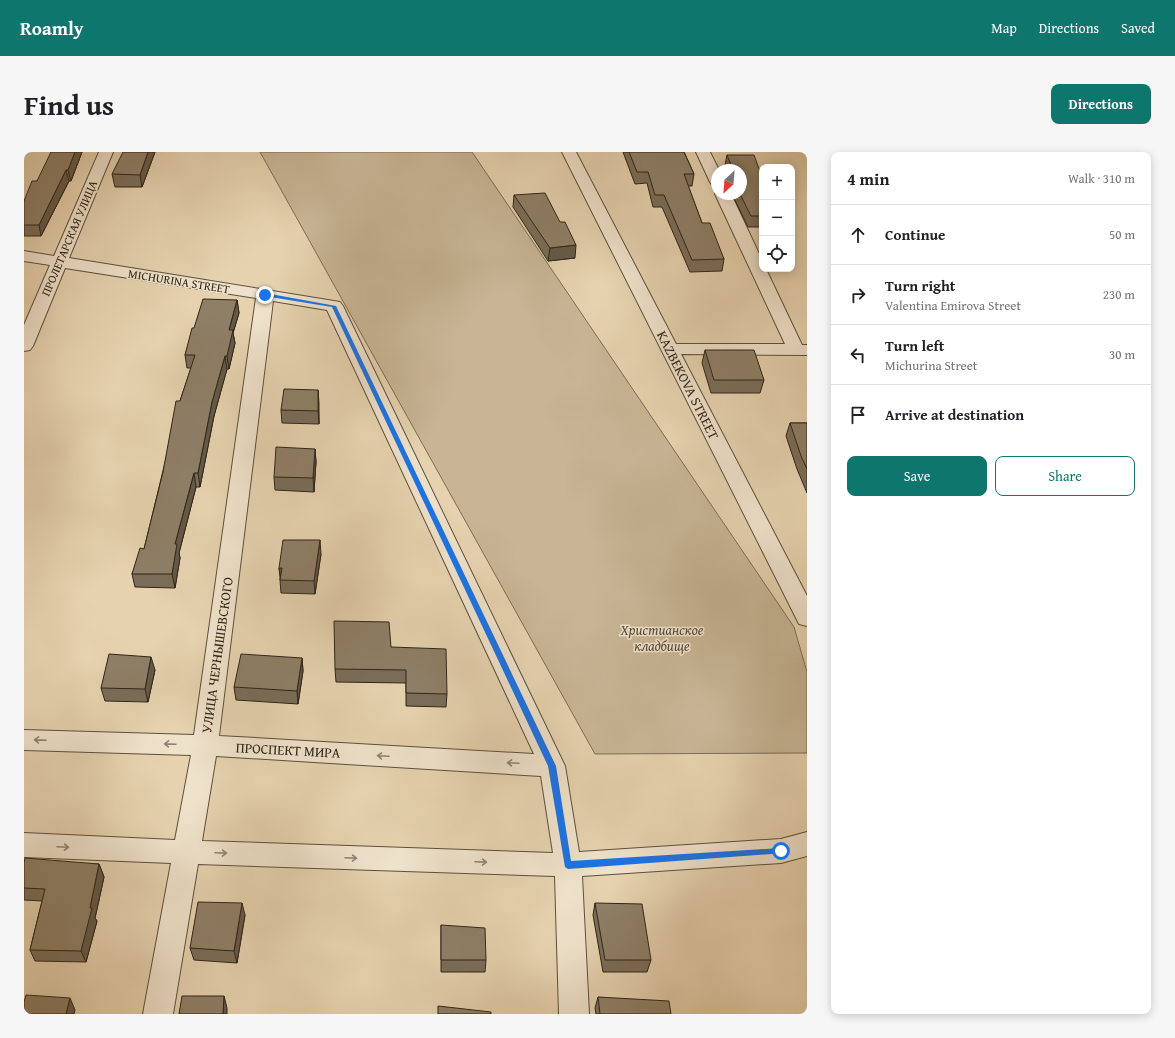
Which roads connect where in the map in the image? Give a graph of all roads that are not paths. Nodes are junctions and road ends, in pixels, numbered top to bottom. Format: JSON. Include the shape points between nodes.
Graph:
{"nodes":[{"id":1,"x":106,"y":152,"type":"edge"},
{"id":2,"x":569,"y":152,"type":"edge"},
{"id":3,"x":703,"y":152,"type":"edge"},
{"id":4,"x":711,"y":169,"type":"edge"},
{"id":5,"x":726,"y":200,"type":"edge"},
{"id":6,"x":24,"y":256,"type":"edge"},
{"id":7,"x":58,"y":262,"type":"junction"},
{"id":8,"x":265,"y":295,"type":"junction"},
{"id":9,"x":24,"y":346,"type":"edge"},
{"id":10,"x":670,"y":349,"type":"junction"},
{"id":11,"x":801,"y":350,"type":"edge"},
{"id":12,"x":807,"y":618,"type":"edge"},
{"id":13,"x":24,"y":740,"type":"edge"},
{"id":14,"x":205,"y":745,"type":"junction"},
{"id":15,"x":552,"y":766,"type":"junction"},
{"id":16,"x":807,"y":844,"type":"edge"},
{"id":17,"x":24,"y":845,"type":"edge"},
{"id":18,"x":187,"y":852,"type":"junction"},
{"id":19,"x":568,"y":865,"type":"junction"},
{"id":20,"x":158,"y":1014,"type":"edge"},
{"id":21,"x":574,"y":1014,"type":"edge"}],
"edges":[{"from":1,"to":7,"type":"street","name":"ПРОЛЕТАРСКАЯ УЛИЦА"},
{"from":2,"to":10,"type":"street","name":"KAZBEKOVA STREET"},
{"from":3,"to":4,"type":"street"},
{"from":5,"to":11,"type":"street"},
{"from":6,"to":7,"type":"street","name":"MICHURINA STREET"},
{"from":7,"to":8,"type":"street","name":"MICHURINA STREET"},
{"from":7,"to":9,"type":"street","name":"ПРОЛЕТАРСКАЯ УЛИЦА"},
{"from":8,"to":14,"type":"street","name":"УЛИЦА ЧЕРНЫШЕВСКОГО"},
{"from":8,"to":15,"type":"street","name":"MICHURINA STREET","via":[[334,306]]},
{"from":10,"to":11,"type":"street"},
{"from":10,"to":12,"type":"street","name":"KAZBEKOVA STREET"},
{"from":14,"to":13,"type":"street","name":"ПРОСПЕКТ МИРА","one_way":true},
{"from":15,"to":14,"type":"street","name":"ПРОСПЕКТ МИРА","one_way":true},
{"from":14,"to":18,"type":"street","name":"УЛИЦА ЧЕРНЫШЕВСКОГО"},
{"from":15,"to":19,"type":"street"},
{"from":16,"to":19,"type":"street","via":[[781,851]]},
{"from":17,"to":18,"type":"street","one_way":true},
{"from":18,"to":19,"type":"street","one_way":true},
{"from":18,"to":20,"type":"street","name":"УЛИЦА ЧЕРНЫШЕВСКОГО"},
{"from":19,"to":21,"type":"street"}]}
